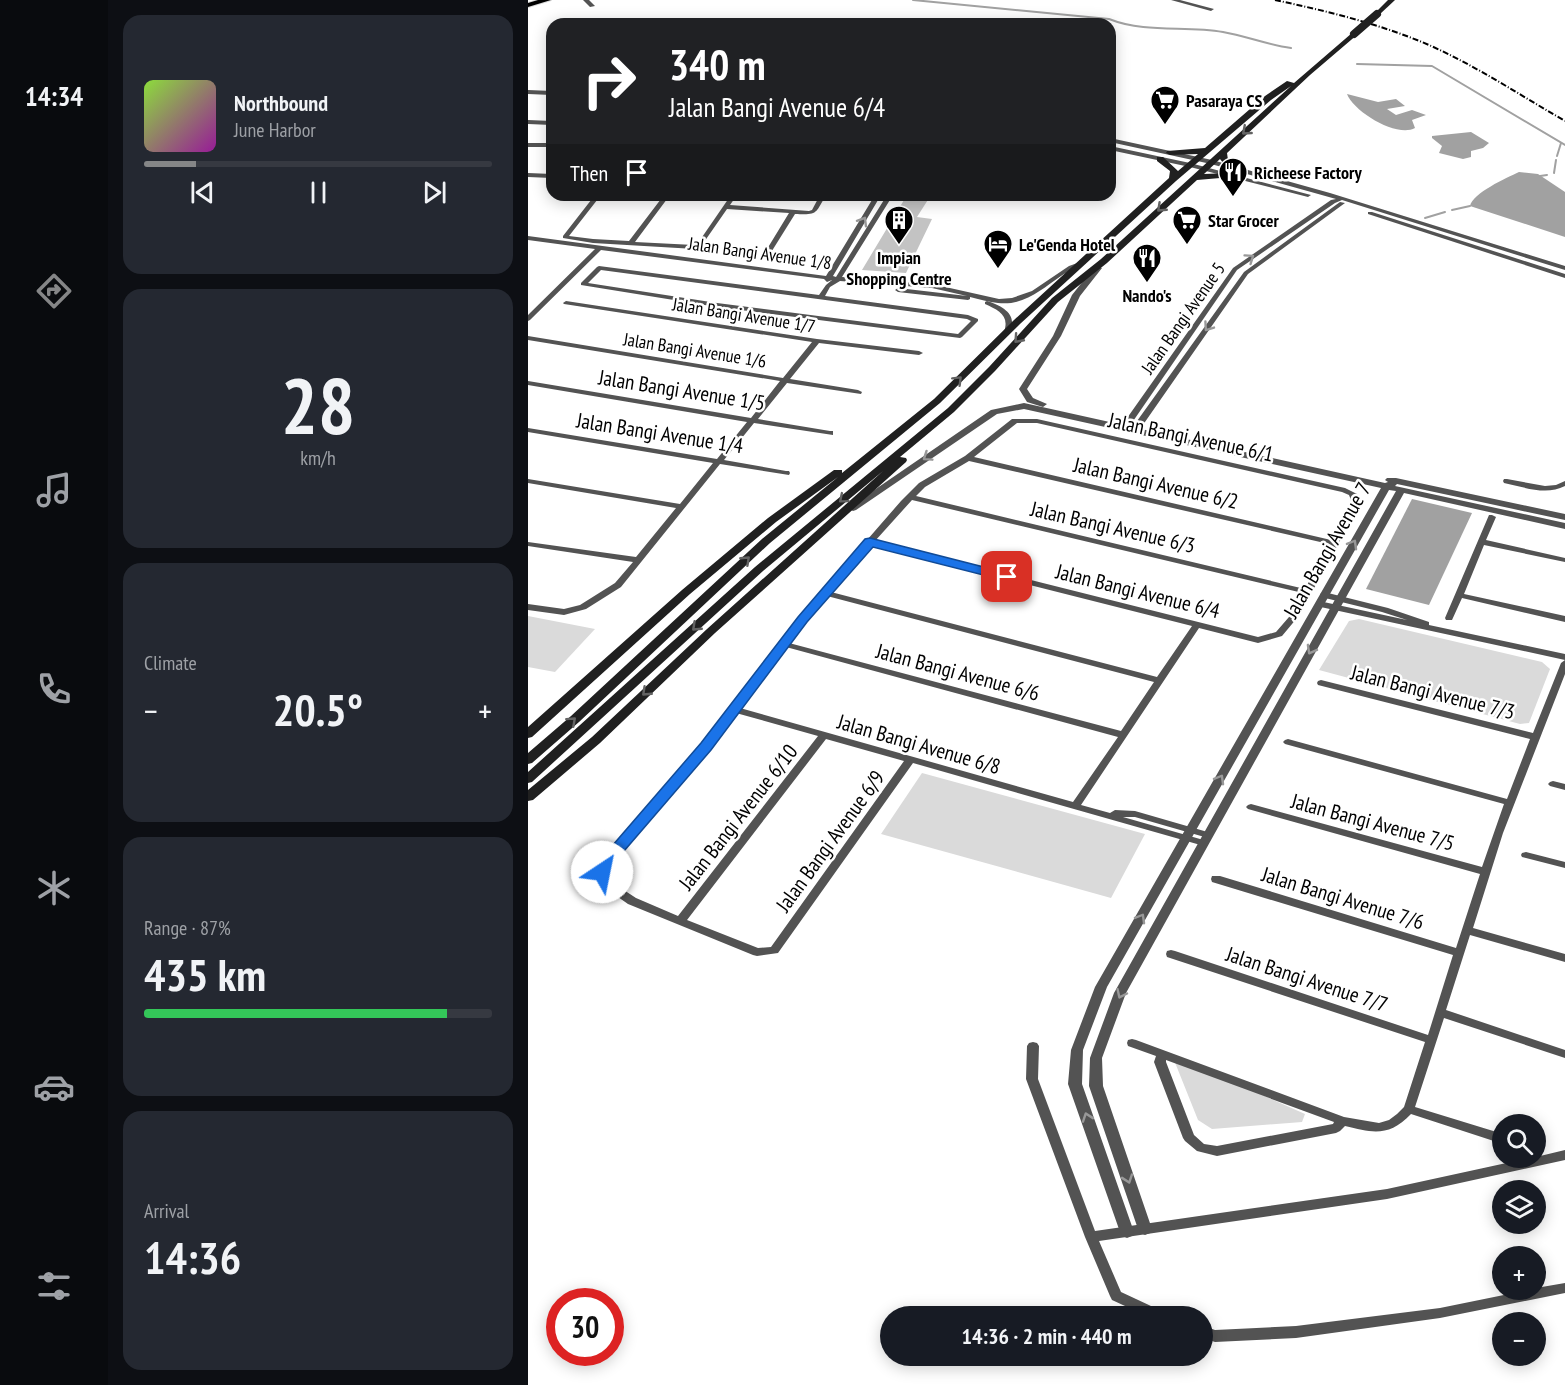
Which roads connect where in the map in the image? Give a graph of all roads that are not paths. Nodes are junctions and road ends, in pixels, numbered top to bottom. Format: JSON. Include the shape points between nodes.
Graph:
{"nodes":[{"id":1,"x":546,"y":0,"type":"edge"},
{"id":2,"x":586,"y":0,"type":"edge"},
{"id":3,"x":1174,"y":0,"type":"edge"},
{"id":4,"x":1392,"y":0,"type":"edge"},
{"id":5,"x":528,"y":5,"type":"edge"},
{"id":6,"x":592,"y":6,"type":"dead end"},
{"id":7,"x":1211,"y":9,"type":"dead end"},
{"id":8,"x":1307,"y":73,"type":"junction"},
{"id":9,"x":531,"y":92,"type":"edge"},
{"id":10,"x":546,"y":93,"type":"edge"},
{"id":11,"x":528,"y":99,"type":"edge"},
{"id":12,"x":546,"y":99,"type":"edge"},
{"id":13,"x":528,"y":122,"type":"edge"},
{"id":14,"x":546,"y":123,"type":"edge"},
{"id":15,"x":1116,"y":141,"type":"edge"},
{"id":16,"x":528,"y":145,"type":"edge"},
{"id":17,"x":546,"y":145,"type":"edge"},
{"id":18,"x":1116,"y":149,"type":"edge"},
{"id":19,"x":1207,"y":149,"type":"junction"},
{"id":20,"x":1224,"y":151,"type":"junction"},
{"id":21,"x":1170,"y":153,"type":"junction"},
{"id":22,"x":1160,"y":159,"type":"junction"},
{"id":23,"x":1193,"y":162,"type":"junction"},
{"id":24,"x":1208,"y":165,"type":"junction"},
{"id":25,"x":1230,"y":171,"type":"junction"},
{"id":26,"x":528,"y":175,"type":"edge"},
{"id":27,"x":546,"y":176,"type":"edge"},
{"id":28,"x":1173,"y":178,"type":"junction"},
{"id":29,"x":1190,"y":181,"type":"junction"},
{"id":30,"x":1328,"y":194,"type":"junction"},
{"id":31,"x":1315,"y":196,"type":"junction"},
{"id":32,"x":593,"y":201,"type":"edge"},
{"id":33,"x":662,"y":201,"type":"edge"},
{"id":34,"x":730,"y":201,"type":"edge"},
{"id":35,"x":820,"y":201,"type":"edge"},
{"id":36,"x":875,"y":201,"type":"edge"},
{"id":37,"x":886,"y":201,"type":"edge"},
{"id":38,"x":1337,"y":203,"type":"junction"},
{"id":39,"x":1357,"y":206,"type":"junction"},
{"id":40,"x":726,"y":207,"type":"junction"},
{"id":41,"x":1323,"y":207,"type":"junction"},
{"id":42,"x":793,"y":212,"type":"junction"},
{"id":43,"x":1426,"y":224,"type":"junction"},
{"id":44,"x":1418,"y":229,"type":"junction"},
{"id":45,"x":528,"y":238,"type":"edge"},
{"id":46,"x":528,"y":243,"type":"edge"},
{"id":47,"x":631,"y":243,"type":"junction"},
{"id":48,"x":598,"y":250,"type":"junction"},
{"id":49,"x":767,"y":254,"type":"dead end"},
{"id":50,"x":1104,"y":261,"type":"junction"},
{"id":51,"x":1084,"y":263,"type":"junction"},
{"id":52,"x":1565,"y":268,"type":"edge"},
{"id":53,"x":1565,"y":276,"type":"edge"},
{"id":54,"x":831,"y":282,"type":"junction"},
{"id":55,"x":820,"y":298,"type":"junction"},
{"id":56,"x":566,"y":303,"type":"dead end"},
{"id":57,"x":528,"y":319,"type":"edge"},
{"id":58,"x":1007,"y":332,"type":"junction"},
{"id":59,"x":528,"y":338,"type":"edge"},
{"id":60,"x":817,"y":341,"type":"junction"},
{"id":61,"x":919,"y":353,"type":"dead end"},
{"id":62,"x":786,"y":380,"type":"junction"},
{"id":63,"x":528,"y":383,"type":"edge"},
{"id":64,"x":858,"y":392,"type":"dead end"},
{"id":65,"x":937,"y":401,"type":"junction"},
{"id":66,"x":951,"y":410,"type":"junction"},
{"id":67,"x":754,"y":419,"type":"junction"},
{"id":68,"x":1126,"y":425,"type":"junction"},
{"id":69,"x":1137,"y":427,"type":"junction"},
{"id":70,"x":528,"y":430,"type":"edge"},
{"id":71,"x":830,"y":433,"type":"dead end"},
{"id":72,"x":968,"y":458,"type":"junction"},
{"id":73,"x":720,"y":461,"type":"junction"},
{"id":74,"x":786,"y":472,"type":"dead end"},
{"id":75,"x":528,"y":481,"type":"edge"},
{"id":76,"x":1507,"y":481,"type":"dead end"},
{"id":77,"x":1565,"y":483,"type":"edge"},
{"id":78,"x":1398,"y":486,"type":"junction"},
{"id":79,"x":1386,"y":487,"type":"junction"},
{"id":80,"x":910,"y":497,"type":"junction"},
{"id":81,"x":683,"y":507,"type":"junction"},
{"id":82,"x":1492,"y":517,"type":"dead end"},
{"id":83,"x":1565,"y":518,"type":"edge"},
{"id":84,"x":836,"y":521,"type":"junction"},
{"id":85,"x":1565,"y":526,"type":"edge"},
{"id":86,"x":870,"y":542,"type":"junction"},
{"id":87,"x":1483,"y":542,"type":"junction"},
{"id":88,"x":1335,"y":543,"type":"junction"},
{"id":89,"x":528,"y":544,"type":"edge"},
{"id":90,"x":639,"y":560,"type":"junction"},
{"id":91,"x":1565,"y":560,"type":"edge"},
{"id":92,"x":1308,"y":592,"type":"junction"},
{"id":93,"x":825,"y":593,"type":"junction"},
{"id":94,"x":1459,"y":595,"type":"junction"},
{"id":95,"x":1322,"y":600,"type":"junction"},
{"id":96,"x":1338,"y":604,"type":"junction"},
{"id":97,"x":528,"y":607,"type":"edge"},
{"id":98,"x":1449,"y":618,"type":"dead end"},
{"id":99,"x":1565,"y":619,"type":"edge"},
{"id":100,"x":1197,"y":625,"type":"junction"},
{"id":101,"x":784,"y":644,"type":"junction"},
{"id":102,"x":1565,"y":657,"type":"edge"},
{"id":103,"x":1565,"y":663,"type":"edge"},
{"id":104,"x":1160,"y":681,"type":"junction"},
{"id":105,"x":1321,"y":682,"type":"dead end"},
{"id":106,"x":732,"y":709,"type":"junction"},
{"id":107,"x":528,"y":734,"type":"edge"},
{"id":108,"x":824,"y":735,"type":"junction"},
{"id":109,"x":1123,"y":735,"type":"junction"},
{"id":110,"x":1535,"y":737,"type":"junction"},
{"id":111,"x":1288,"y":742,"type":"dead end"},
{"id":112,"x":528,"y":760,"type":"edge"},
{"id":113,"x":910,"y":760,"type":"junction"},
{"id":114,"x":528,"y":779,"type":"edge"},
{"id":115,"x":1553,"y":784,"type":"dead end"},
{"id":116,"x":1565,"y":787,"type":"edge"},
{"id":117,"x":528,"y":797,"type":"edge"},
{"id":118,"x":1511,"y":802,"type":"junction"},
{"id":119,"x":1075,"y":807,"type":"junction"},
{"id":120,"x":1251,"y":807,"type":"dead end"},
{"id":121,"x":1189,"y":834,"type":"junction"},
{"id":122,"x":1206,"y":839,"type":"junction"},
{"id":123,"x":1526,"y":855,"type":"dead end"},
{"id":124,"x":1565,"y":866,"type":"edge"},
{"id":125,"x":1486,"y":872,"type":"junction"},
{"id":126,"x":1216,"y":879,"type":"dead end"},
{"id":127,"x":680,"y":921,"type":"junction"},
{"id":128,"x":1467,"y":930,"type":"junction"},
{"id":129,"x":1130,"y":937,"type":"junction"},
{"id":130,"x":1149,"y":943,"type":"junction"},
{"id":131,"x":1459,"y":953,"type":"junction"},
{"id":132,"x":1171,"y":954,"type":"dead end"},
{"id":133,"x":1565,"y":958,"type":"edge"},
{"id":134,"x":1440,"y":1012,"type":"junction"},
{"id":135,"x":1431,"y":1040,"type":"junction"},
{"id":136,"x":1132,"y":1043,"type":"dead end"},
{"id":137,"x":1033,"y":1046,"type":"dead end"},
{"id":138,"x":1565,"y":1054,"type":"edge"},
{"id":139,"x":1162,"y":1055,"type":"junction"},
{"id":140,"x":1409,"y":1109,"type":"junction"},
{"id":141,"x":1343,"y":1121,"type":"junction"},
{"id":142,"x":1492,"y":1135,"type":"edge"},
{"id":143,"x":1565,"y":1155,"type":"edge"},
{"id":144,"x":1145,"y":1229,"type":"junction"},
{"id":145,"x":1127,"y":1232,"type":"junction"},
{"id":146,"x":1091,"y":1237,"type":"junction"},
{"id":147,"x":1565,"y":1288,"type":"edge"},
{"id":148,"x":1138,"y":1306,"type":"edge"},
{"id":149,"x":1213,"y":1335,"type":"edge"}],
"edges":[{"from":1,"to":5,"type":"main road"},
{"from":2,"to":6,"type":"street"},
{"from":3,"to":7,"type":"street"},
{"from":4,"to":8,"type":"main road","bridge":true},
{"from":8,"to":19,"type":"main road","via":[[1268,98]]},
{"from":8,"to":20,"type":"main road","one_way":true},
{"from":9,"to":10,"type":"street"},
{"from":9,"to":11,"type":"street"},
{"from":11,"to":12,"type":"street"},
{"from":13,"to":14,"type":"street"},
{"from":15,"to":21,"type":"street"},
{"from":16,"to":17,"type":"street"},
{"from":18,"to":22,"type":"street"},
{"from":19,"to":21,"type":"main road"},
{"from":19,"to":23,"type":"main road"},
{"from":20,"to":24,"type":"main road"},
{"from":20,"to":25,"type":"main road"},
{"from":21,"to":23,"type":"street"},
{"from":22,"to":23,"type":"street"},
{"from":22,"to":28,"type":"main road","via":[[1174,170]]},
{"from":23,"to":24,"type":"street"},
{"from":23,"to":28,"type":"main road"},
{"from":24,"to":25,"type":"street"},
{"from":24,"to":29,"type":"main road"},
{"from":25,"to":29,"type":"main road"},
{"from":25,"to":30,"type":"street"},
{"from":25,"to":31,"type":"street"},
{"from":26,"to":27,"type":"street"},
{"from":28,"to":51,"type":"main road"},
{"from":29,"to":50,"type":"main road","one_way":true},
{"from":30,"to":38,"type":"street"},
{"from":30,"to":39,"type":"street"},
{"from":31,"to":38,"type":"street"},
{"from":31,"to":41,"type":"street"},
{"from":32,"to":47,"type":"street","via":[[565,237]]},
{"from":33,"to":47,"type":"street"},
{"from":34,"to":40,"type":"street"},
{"from":35,"to":42,"type":"street","via":[[814,211]]},
{"from":54,"to":36,"type":"street","one_way":true},
{"from":37,"to":54,"type":"street"},
{"from":38,"to":39,"type":"street"},
{"from":38,"to":41,"type":"street","name":"Jalan Bangi Avenue 5"},
{"from":38,"to":69,"type":"street","name":"Jalan Bangi Avenue 5","one_way":true,"via":[[1246,273]]},
{"from":39,"to":43,"type":"street"},
{"from":39,"to":44,"type":"street"},
{"from":40,"to":42,"type":"street"},
{"from":40,"to":47,"type":"street","via":[[700,244],[686,248]]},
{"from":68,"to":41,"type":"street","name":"Jalan Bangi Avenue 5","one_way":true,"via":[[1235,269]]},
{"from":42,"to":49,"type":"street"},
{"from":43,"to":44,"type":"street"},
{"from":43,"to":52,"type":"street"},
{"from":44,"to":53,"type":"street"},
{"from":45,"to":48,"type":"street","name":"Jalan Bangi Avenue 1/8"},
{"from":46,"to":48,"type":"street","name":"Jalan Bangi Avenue 1/8"},
{"from":48,"to":54,"type":"street","name":"Jalan Bangi Avenue 1/8"},
{"from":48,"to":57,"type":"street"},
{"from":50,"to":66,"type":"main road","one_way":true,"via":[[1055,300]]},
{"from":50,"to":68,"type":"street","via":[[1076,295],[1057,336],[1023,389],[1030,400]]},
{"from":51,"to":54,"type":"street","name":"Jalan Bangi Avenue 1/8","via":[[1071,266],[1028,297],[1010,302],[931,286]]},
{"from":51,"to":58,"type":"main road"},
{"from":54,"to":55,"type":"street"},
{"from":54,"to":58,"type":"street","name":"Jalan Bangi Avenue 1/8","via":[[974,300],[1005,313],[1011,322]]},
{"from":55,"to":55,"type":"street","name":"Jalan Bangi Avenue 1/8","via":[[599,268],[583,284],[960,336],[976,320]]},
{"from":56,"to":60,"type":"street","name":"Jalan Bangi Avenue 1/7"},
{"from":65,"to":58,"type":"main road","one_way":true},
{"from":59,"to":62,"type":"street","name":"Jalan Bangi Avenue 1/6"},
{"from":60,"to":61,"type":"street","name":"Jalan Bangi Avenue 1/7"},
{"from":60,"to":62,"type":"street"},
{"from":62,"to":64,"type":"street","name":"Jalan Bangi Avenue 1/6"},
{"from":62,"to":67,"type":"street"},
{"from":63,"to":67,"type":"street","name":"Jalan Bangi Avenue 1/5"},
{"from":65,"to":107,"type":"main road","via":[[772,520]]},
{"from":112,"to":65,"type":"main road","one_way":true,"via":[[766,541]]},
{"from":66,"to":84,"type":"main road"},
{"from":66,"to":114,"type":"main road","one_way":true,"via":[[759,569]]},
{"from":67,"to":71,"type":"street","name":"Jalan Bangi Avenue 1/5"},
{"from":67,"to":73,"type":"street"},
{"from":68,"to":69,"type":"street"},
{"from":68,"to":84,"type":"street","one_way":true,"via":[[1034,407],[1001,409]]},
{"from":69,"to":78,"type":"street"},
{"from":69,"to":79,"type":"street"},
{"from":70,"to":73,"type":"street","name":"Jalan Bangi Avenue 1/4"},
{"from":72,"to":80,"type":"street","via":[[922,485]]},
{"from":72,"to":88,"type":"street","name":"Jalan Bangi Avenue 6/2"},
{"from":72,"to":88,"type":"street","name":"Jalan Bangi Avenue 6/1","via":[[1015,422],[1026,420],[1346,490],[1355,500]]},
{"from":73,"to":74,"type":"street","name":"Jalan Bangi Avenue 1/4"},
{"from":73,"to":81,"type":"street"},
{"from":75,"to":81,"type":"street"},
{"from":76,"to":77,"type":"street","via":[[1546,488],[1559,488]]},
{"from":78,"to":79,"type":"street","name":"Jalan Bangi Avenue 7"},
{"from":78,"to":83,"type":"street"},
{"from":78,"to":85,"type":"street"},
{"from":78,"to":96,"type":"street","name":"Jalan Bangi Avenue 7"},
{"from":95,"to":79,"type":"street","name":"Jalan Bangi Avenue 7","one_way":true},
{"from":80,"to":86,"type":"street"},
{"from":80,"to":92,"type":"street","name":"Jalan Bangi Avenue 6/3"},
{"from":81,"to":90,"type":"street"},
{"from":82,"to":87,"type":"street"},
{"from":84,"to":117,"type":"main road","one_way":true},
{"from":86,"to":93,"type":"street"},
{"from":86,"to":100,"type":"street","name":"Jalan Bangi Avenue 6/4"},
{"from":87,"to":91,"type":"street"},
{"from":87,"to":94,"type":"street"},
{"from":88,"to":92,"type":"street"},
{"from":89,"to":90,"type":"street"},
{"from":90,"to":97,"type":"street","via":[[618,585],[584,607],[564,612]]},
{"from":92,"to":100,"type":"street","name":"Jalan Bangi Avenue 6/4","via":[[1284,630],[1258,640]]},
{"from":93,"to":101,"type":"street"},
{"from":93,"to":104,"type":"street"},
{"from":94,"to":98,"type":"street"},
{"from":94,"to":99,"type":"street"},
{"from":95,"to":96,"type":"street"},
{"from":121,"to":95,"type":"street","name":"Jalan Bangi Avenue 7","one_way":true},
{"from":96,"to":102,"type":"street"},
{"from":96,"to":122,"type":"street","name":"Jalan Bangi Avenue 7","one_way":true},
{"from":100,"to":104,"type":"street"},
{"from":101,"to":106,"type":"street"},
{"from":101,"to":109,"type":"street","name":"Jalan Bangi Avenue 6/6"},
{"from":103,"to":110,"type":"street"},
{"from":104,"to":109,"type":"street"},
{"from":105,"to":110,"type":"street","name":"Jalan Bangi Avenue 7/3"},
{"from":106,"to":108,"type":"street","name":"Jalan Bangi Avenue 6/8"},
{"from":106,"to":127,"type":"street","via":[[706,746],[605,863],[602,872],[602,880],[632,901]]},
{"from":108,"to":113,"type":"street","name":"Jalan Bangi Avenue 6/8"},
{"from":108,"to":127,"type":"street","name":"Jalan Bangi Avenue 6/10"},
{"from":109,"to":119,"type":"street"},
{"from":110,"to":118,"type":"street"},
{"from":111,"to":118,"type":"street"},
{"from":113,"to":119,"type":"street","name":"Jalan Bangi Avenue 6/8"},
{"from":113,"to":127,"type":"street","name":"Jalan Bangi Avenue 6/9","via":[[774,950],[757,952]]},
{"from":115,"to":116,"type":"street"},
{"from":118,"to":125,"type":"street"},
{"from":119,"to":121,"type":"street","name":"Jalan Bangi Avenue 6/8"},
{"from":120,"to":125,"type":"street","name":"Jalan Bangi Avenue 7/5"},
{"from":121,"to":122,"type":"street","name":"Jalan Bangi Avenue 6/8"},
{"from":129,"to":121,"type":"street","name":"Jalan Bangi Avenue 7","one_way":true},
{"from":122,"to":130,"type":"street","name":"Jalan Bangi Avenue 7"},
{"from":123,"to":124,"type":"street"},
{"from":125,"to":128,"type":"street"},
{"from":126,"to":131,"type":"street","name":"Jalan Bangi Avenue 7/6"},
{"from":128,"to":131,"type":"street"},
{"from":128,"to":133,"type":"street"},
{"from":129,"to":130,"type":"street"},
{"from":145,"to":129,"type":"street","name":"Jalan Bangi Avenue 7","one_way":true,"via":[[1075,1084],[1081,1039],[1101,987]]},
{"from":130,"to":144,"type":"street","name":"Jalan Bangi Avenue 7","one_way":true,"via":[[1120,993],[1096,1058],[1096,1086]]},
{"from":131,"to":134,"type":"street"},
{"from":132,"to":135,"type":"street","name":"Jalan Bangi Avenue 7/7"},
{"from":134,"to":135,"type":"street"},
{"from":134,"to":138,"type":"street"},
{"from":135,"to":140,"type":"street"},
{"from":136,"to":139,"type":"street"},
{"from":137,"to":146,"type":"street","via":[[1032,1079]]},
{"from":139,"to":141,"type":"street"},
{"from":139,"to":141,"type":"street","via":[[1160,1062],[1189,1138],[1201,1148],[1217,1151],[1325,1131]]},
{"from":140,"to":141,"type":"street","via":[[1396,1124],[1379,1129]]},
{"from":140,"to":142,"type":"street"},
{"from":143,"to":144,"type":"street","via":[[1387,1194]]},
{"from":144,"to":145,"type":"street"},
{"from":145,"to":146,"type":"street"},
{"from":146,"to":148,"type":"street","via":[[1116,1296]]},
{"from":147,"to":149,"type":"street","via":[[1440,1313],[1296,1332]]}]}
